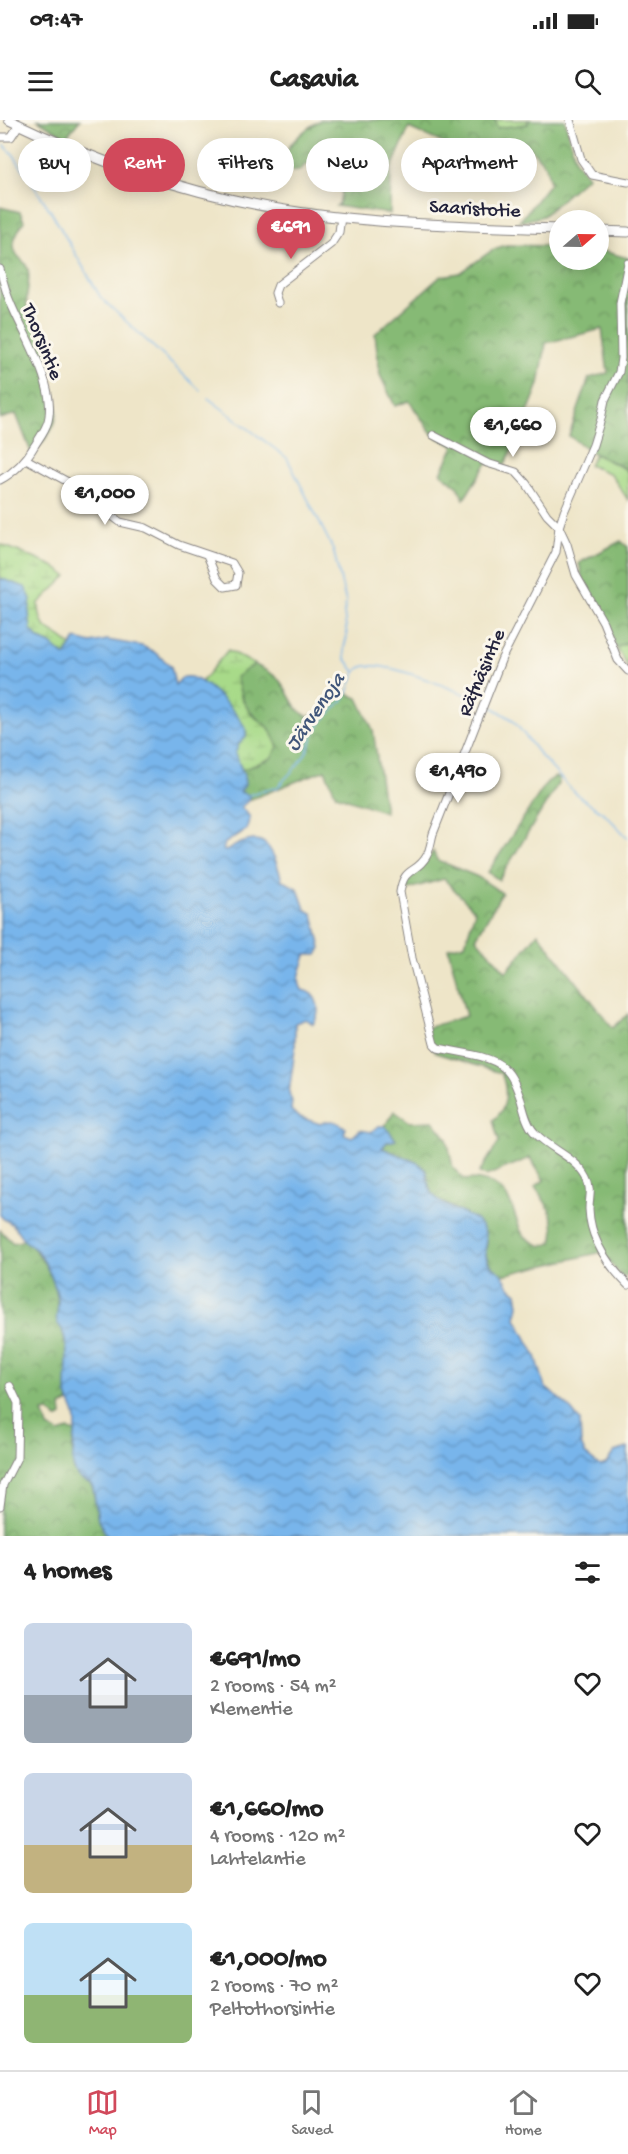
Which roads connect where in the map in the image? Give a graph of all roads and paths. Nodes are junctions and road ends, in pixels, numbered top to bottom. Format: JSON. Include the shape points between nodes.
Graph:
{"nodes":[{"id":1,"x":9,"y":120,"type":"edge"},
{"id":2,"x":570,"y":120,"type":"edge"},
{"id":3,"x":19,"y":125,"type":"junction"},
{"id":4,"x":0,"y":137,"type":"edge"},
{"id":5,"x":628,"y":182,"type":"edge"},
{"id":6,"x":341,"y":217,"type":"junction"},
{"id":7,"x":549,"y":228,"type":"edge"},
{"id":8,"x":609,"y":231,"type":"edge"},
{"id":9,"x":628,"y":232,"type":"edge"},
{"id":10,"x":628,"y":263,"type":"edge"},
{"id":11,"x":0,"y":269,"type":"edge"},
{"id":12,"x":278,"y":303,"type":"dead end"},
{"id":13,"x":433,"y":435,"type":"dead end"},
{"id":14,"x":26,"y":459,"type":"junction"},
{"id":15,"x":0,"y":480,"type":"edge"},
{"id":16,"x":559,"y":527,"type":"junction"},
{"id":17,"x":207,"y":555,"type":"junction"},
{"id":18,"x":628,"y":671,"type":"edge"},
{"id":19,"x":628,"y":1285,"type":"edge"},
{"id":20,"x":10,"y":1386,"type":"dead end"},
{"id":21,"x":0,"y":1506,"type":"edge"}],
"edges":[{"from":1,"to":3,"type":"main road","name":"Saaristotie"},
{"from":2,"to":5,"type":"street","via":[[581,159],[592,175]]},
{"from":3,"to":4,"type":"street","via":[[11,137]]},
{"from":3,"to":6,"type":"main road","name":"Saaristotie","via":[[64,146],[180,186],[260,205]]},
{"from":6,"to":7,"type":"main road","name":"Saaristotie"},
{"from":6,"to":12,"type":"street","via":[[339,232],[331,244],[278,285]]},
{"from":8,"to":9,"type":"main road"},
{"from":10,"to":16,"type":"street","name":"Räfnäsintie","via":[[620,303],[619,372]]},
{"from":11,"to":14,"type":"street","name":"Thorsintie","via":[[49,398],[47,426]]},
{"from":13,"to":16,"type":"street","via":[[479,459],[516,472]]},
{"from":14,"to":15,"type":"street","name":"Thorsintie"},
{"from":14,"to":17,"type":"street","via":[[68,482],[120,522],[146,528]]},
{"from":16,"to":18,"type":"street","via":[[576,575],[603,622],[618,660]]},
{"from":16,"to":19,"type":"street","name":"Räfnäsintie","via":[[556,552],[502,658],[426,857],[406,873],[402,882],[401,904],[434,1044],[492,1061],[510,1075],[533,1131],[579,1167],[587,1178],[594,1231],[602,1252]]},
{"from":17,"to":17,"type":"street","via":[[232,563],[238,573],[236,585],[225,587],[217,579]]},
{"from":20,"to":21,"type":"street","via":[[18,1402],[16,1458],[3,1485]]}]}
